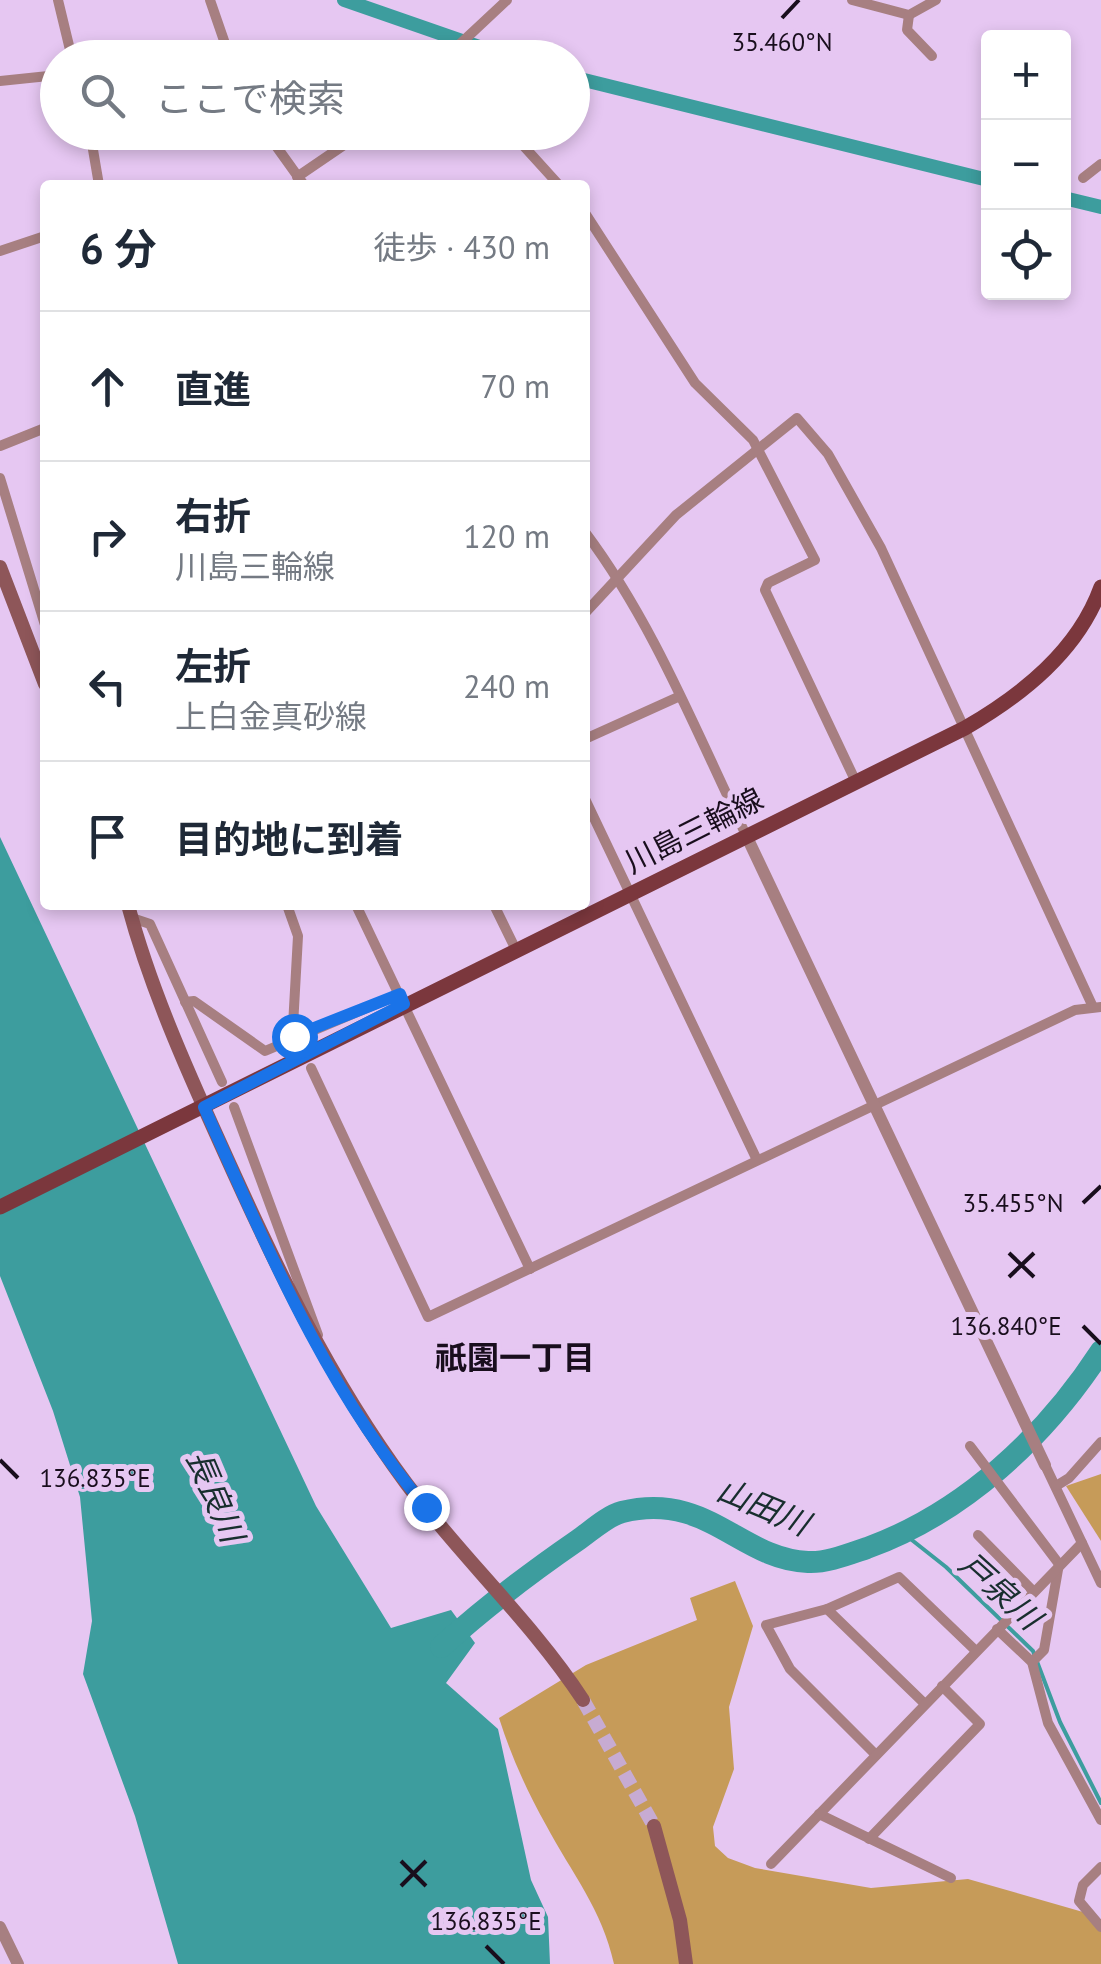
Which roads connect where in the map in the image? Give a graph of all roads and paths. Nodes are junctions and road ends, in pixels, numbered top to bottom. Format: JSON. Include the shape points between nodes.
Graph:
{"nodes":[{"id":1,"x":58,"y":0,"type":"edge"},
{"id":2,"x":210,"y":0,"type":"edge"},
{"id":3,"x":507,"y":0,"type":"edge"},
{"id":4,"x":852,"y":0,"type":"edge"},
{"id":5,"x":936,"y":0,"type":"edge"},
{"id":6,"x":884,"y":4,"type":"edge"},
{"id":7,"x":909,"y":15,"type":"junction"},
{"id":8,"x":68,"y":40,"type":"edge"},
{"id":9,"x":224,"y":40,"type":"edge"},
{"id":10,"x":464,"y":40,"type":"edge"},
{"id":11,"x":932,"y":56,"type":"dead end"},
{"id":12,"x":40,"y":76,"type":"edge"},
{"id":13,"x":0,"y":81,"type":"edge"},
{"id":14,"x":93,"y":150,"type":"edge"},
{"id":15,"x":278,"y":150,"type":"edge"},
{"id":16,"x":340,"y":150,"type":"edge"},
{"id":17,"x":527,"y":150,"type":"edge"},
{"id":18,"x":1101,"y":164,"type":"edge"},
{"id":19,"x":1084,"y":178,"type":"dead end"},
{"id":20,"x":98,"y":180,"type":"edge"},
{"id":21,"x":299,"y":180,"type":"edge"},
{"id":22,"x":301,"y":180,"type":"edge"},
{"id":23,"x":554,"y":180,"type":"edge"},
{"id":24,"x":590,"y":221,"type":"edge"},
{"id":25,"x":40,"y":238,"type":"edge"},
{"id":26,"x":0,"y":251,"type":"edge"},
{"id":27,"x":40,"y":430,"type":"edge"},
{"id":28,"x":0,"y":446,"type":"edge"},
{"id":29,"x":759,"y":449,"type":"junction"},
{"id":30,"x":0,"y":478,"type":"edge"},
{"id":31,"x":590,"y":539,"type":"edge"},
{"id":32,"x":0,"y":567,"type":"edge"},
{"id":33,"x":618,"y":576,"type":"junction"},
{"id":34,"x":1101,"y":586,"type":"edge"},
{"id":35,"x":590,"y":607,"type":"edge"},
{"id":36,"x":40,"y":609,"type":"edge"},
{"id":37,"x":40,"y":671,"type":"edge"},
{"id":38,"x":678,"y":696,"type":"junction"},
{"id":39,"x":965,"y":728,"type":"junction"},
{"id":40,"x":590,"y":738,"type":"edge"},
{"id":41,"x":856,"y":782,"type":"junction"},
{"id":42,"x":590,"y":810,"type":"edge"},
{"id":43,"x":746,"y":835,"type":"junction"},
{"id":44,"x":629,"y":894,"type":"junction"},
{"id":45,"x":289,"y":910,"type":"edge"},
{"id":46,"x":358,"y":910,"type":"edge"},
{"id":47,"x":496,"y":910,"type":"edge"},
{"id":48,"x":130,"y":911,"type":"edge"},
{"id":49,"x":516,"y":950,"type":"junction"},
{"id":50,"x":402,"y":999,"type":"junction"},
{"id":51,"x":185,"y":1002,"type":"junction"},
{"id":52,"x":1097,"y":1007,"type":"edge"},
{"id":53,"x":296,"y":1039,"type":"junction"},
{"id":54,"x":311,"y":1068,"type":"dead end"},
{"id":55,"x":222,"y":1082,"type":"dead end"},
{"id":56,"x":234,"y":1106,"type":"dead end"},
{"id":57,"x":873,"y":1106,"type":"junction"},
{"id":58,"x":204,"y":1107,"type":"junction"},
{"id":59,"x":757,"y":1160,"type":"junction"},
{"id":60,"x":0,"y":1207,"type":"edge"},
{"id":61,"x":530,"y":1269,"type":"junction"},
{"id":62,"x":333,"y":1374,"type":"junction"},
{"id":63,"x":1101,"y":1442,"type":"edge"},
{"id":64,"x":974,"y":1450,"type":"dead end"},
{"id":65,"x":1045,"y":1464,"type":"joint"},
{"id":66,"x":1056,"y":1486,"type":"junction"},
{"id":67,"x":978,"y":1535,"type":"dead end"},
{"id":68,"x":1082,"y":1543,"type":"junction"},
{"id":69,"x":1059,"y":1564,"type":"junction"},
{"id":70,"x":1101,"y":1583,"type":"edge"},
{"id":71,"x":1033,"y":1591,"type":"junction"},
{"id":72,"x":827,"y":1609,"type":"junction"},
{"id":73,"x":1003,"y":1623,"type":"junction"},
{"id":74,"x":976,"y":1651,"type":"junction"},
{"id":75,"x":1036,"y":1658,"type":"junction"},
{"id":76,"x":942,"y":1686,"type":"junction"},
{"id":77,"x":584,"y":1700,"type":"tunnel mouth"},
{"id":78,"x":924,"y":1704,"type":"junction"},
{"id":79,"x":876,"y":1755,"type":"junction"},
{"id":80,"x":819,"y":1814,"type":"junction"},
{"id":81,"x":1101,"y":1820,"type":"edge"},
{"id":82,"x":654,"y":1826,"type":"tunnel mouth"},
{"id":83,"x":869,"y":1839,"type":"junction"},
{"id":84,"x":771,"y":1864,"type":"dead end"},
{"id":85,"x":1101,"y":1867,"type":"edge"},
{"id":86,"x":951,"y":1878,"type":"dead end"},
{"id":87,"x":0,"y":1927,"type":"edge"},
{"id":88,"x":1101,"y":1927,"type":"edge"},
{"id":89,"x":18,"y":1964,"type":"edge"},
{"id":90,"x":686,"y":1964,"type":"edge"}],
"edges":[{"from":1,"to":8,"type":"street"},
{"from":2,"to":9,"type":"street"},
{"from":3,"to":10,"type":"street"},
{"from":4,"to":6,"type":"street"},
{"from":5,"to":7,"type":"street"},
{"from":6,"to":7,"type":"street"},
{"from":7,"to":11,"type":"street","via":[[907,30]]},
{"from":12,"to":13,"type":"street"},
{"from":14,"to":20,"type":"street"},
{"from":15,"to":21,"type":"street"},
{"from":16,"to":22,"type":"street"},
{"from":17,"to":23,"type":"street"},
{"from":18,"to":19,"type":"street"},
{"from":24,"to":29,"type":"street","via":[[695,382]]},
{"from":25,"to":26,"type":"street"},
{"from":27,"to":28,"type":"street"},
{"from":29,"to":33,"type":"street","via":[[676,516]]},
{"from":29,"to":39,"type":"street","via":[[797,418],[828,454],[881,548]]},
{"from":29,"to":41,"type":"street","via":[[814,560],[765,590]]},
{"from":30,"to":36,"type":"street"},
{"from":31,"to":33,"type":"street"},
{"from":32,"to":37,"type":"main road"},
{"from":33,"to":35,"type":"street"},
{"from":33,"to":38,"type":"street"},
{"from":34,"to":39,"type":"main road","name":"川島三輪線","via":[[1078,631],[1050,665],[1008,703]]},
{"from":38,"to":40,"type":"street"},
{"from":38,"to":43,"type":"street"},
{"from":39,"to":41,"type":"main road","name":"川島三輪線"},
{"from":39,"to":52,"type":"street"},
{"from":41,"to":43,"type":"main road","name":"川島三輪線"},
{"from":42,"to":44,"type":"street"},
{"from":43,"to":44,"type":"main road","name":"川島三輪線"},
{"from":43,"to":57,"type":"street"},
{"from":44,"to":49,"type":"main road","name":"川島三輪線"},
{"from":44,"to":59,"type":"street"},
{"from":45,"to":53,"type":"street","via":[[298,936]]},
{"from":46,"to":50,"type":"street"},
{"from":47,"to":49,"type":"street"},
{"from":48,"to":51,"type":"street","via":[[150,924]]},
{"from":48,"to":58,"type":"main road"},
{"from":49,"to":50,"type":"main road","name":"川島三輪線"},
{"from":50,"to":53,"type":"street"},
{"from":50,"to":58,"type":"main road","name":"川島三輪線"},
{"from":50,"to":61,"type":"street"},
{"from":51,"to":53,"type":"street","via":[[194,1001],[265,1050]]},
{"from":51,"to":55,"type":"street"},
{"from":52,"to":57,"type":"street","via":[[1075,1010]]},
{"from":54,"to":61,"type":"street","via":[[428,1316]]},
{"from":56,"to":62,"type":"street"},
{"from":57,"to":59,"type":"street"},
{"from":57,"to":65,"type":"street"},
{"from":58,"to":60,"type":"main road","name":"川島三輪線"},
{"from":58,"to":62,"type":"main road"},
{"from":59,"to":61,"type":"street"},
{"from":62,"to":77,"type":"main road","via":[[408,1486]]},
{"from":63,"to":66,"type":"street"},
{"from":64,"to":69,"type":"street"},
{"from":65,"to":66,"type":"street"},
{"from":66,"to":68,"type":"street"},
{"from":67,"to":71,"type":"street"},
{"from":68,"to":69,"type":"street"},
{"from":68,"to":70,"type":"street"},
{"from":69,"to":71,"type":"street"},
{"from":69,"to":75,"type":"street"},
{"from":71,"to":73,"type":"street"},
{"from":72,"to":74,"type":"street","via":[[899,1577]]},
{"from":72,"to":78,"type":"street"},
{"from":72,"to":79,"type":"street","via":[[766,1626],[790,1669]]},
{"from":73,"to":74,"type":"street"},
{"from":73,"to":75,"type":"street"},
{"from":74,"to":76,"type":"street"},
{"from":75,"to":81,"type":"street","via":[[1057,1744]]},
{"from":76,"to":78,"type":"street"},
{"from":76,"to":83,"type":"street","via":[[980,1724]]},
{"from":78,"to":79,"type":"street"},
{"from":79,"to":80,"type":"street"},
{"from":80,"to":83,"type":"street"},
{"from":80,"to":84,"type":"street"},
{"from":82,"to":90,"type":"main road"},
{"from":83,"to":86,"type":"street"},
{"from":85,"to":88,"type":"street","via":[[1083,1885],[1080,1901]]},
{"from":87,"to":89,"type":"street"}]}
